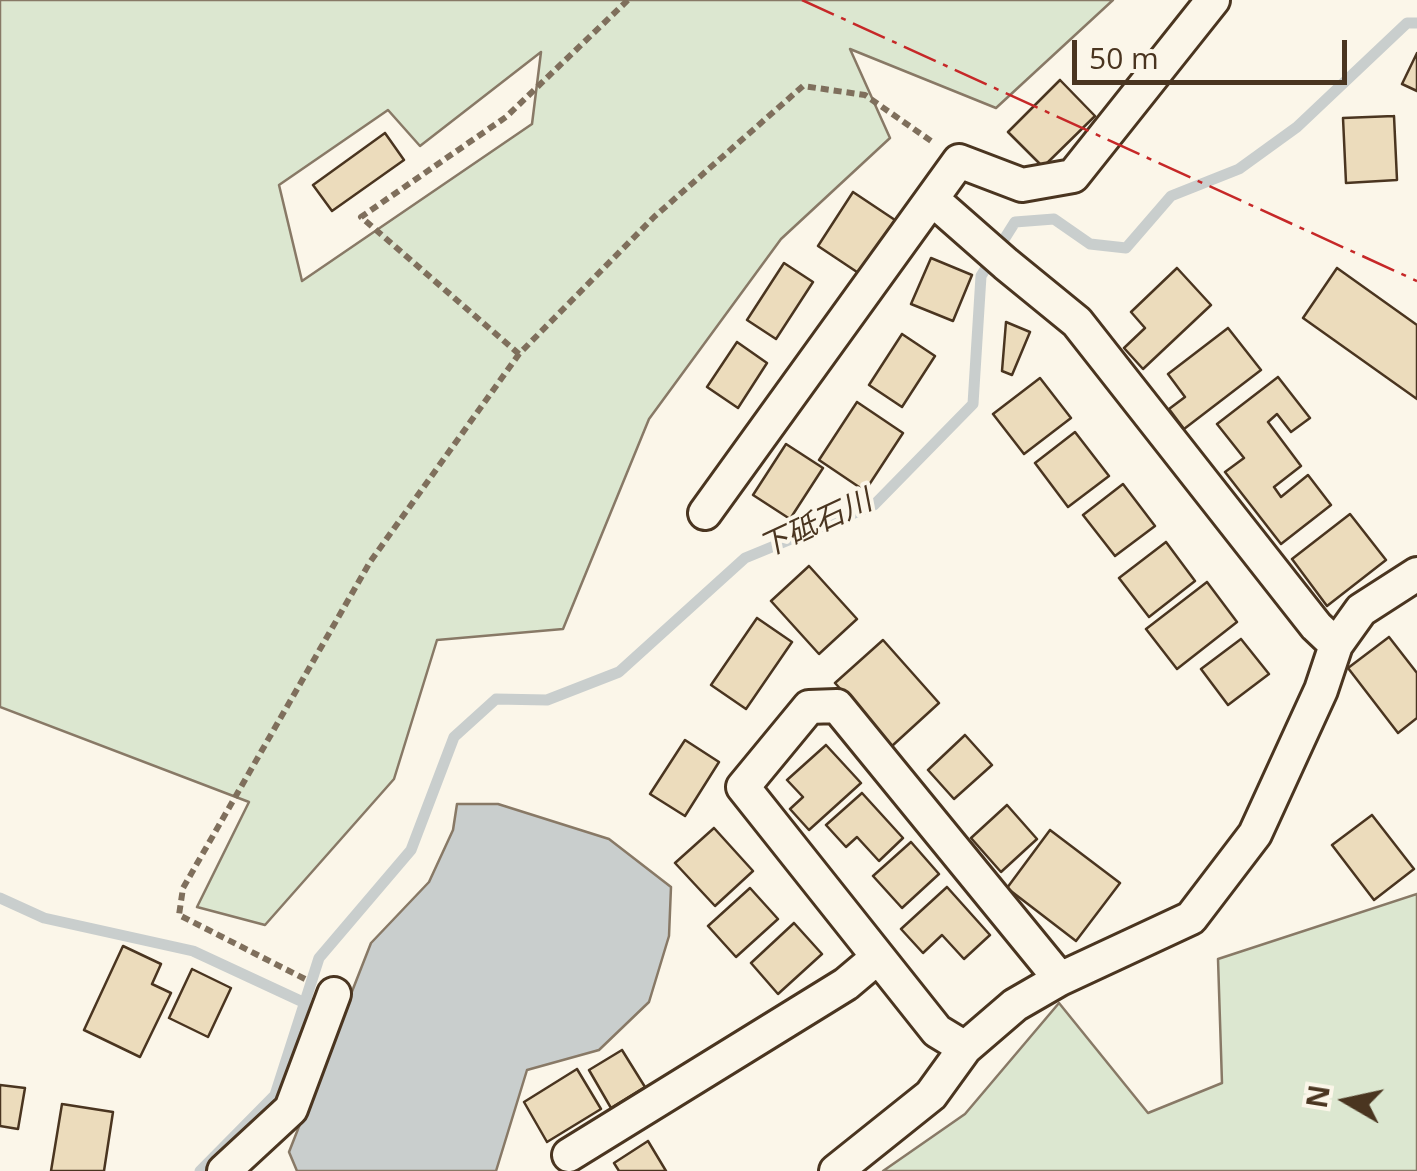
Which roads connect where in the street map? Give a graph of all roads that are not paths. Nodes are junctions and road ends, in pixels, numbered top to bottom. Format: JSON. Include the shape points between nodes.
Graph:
{"nodes":[{"id":1,"x":1214,"y":0,"type":"edge"},
{"id":2,"x":932,"y":199,"type":"junction"},
{"id":3,"x":705,"y":513,"type":"dead end"},
{"id":4,"x":1417,"y":574,"type":"edge"},
{"id":5,"x":1336,"y":645,"type":"junction"},
{"id":6,"x":878,"y":957,"type":"junction"},
{"id":7,"x":1060,"y":979,"type":"junction"},
{"id":8,"x":334,"y":994,"type":"dead end"},
{"id":9,"x":966,"y":1048,"type":"junction"},
{"id":10,"x":569,"y":1155,"type":"dead end"},
{"id":11,"x":224,"y":1171,"type":"edge"},
{"id":12,"x":836,"y":1171,"type":"edge"}],
"edges":[{"from":1,"to":2,"type":"street","via":[[1073,176],[1022,184],[960,161]]},
{"from":2,"to":3,"type":"street"},
{"from":2,"to":5,"type":"street","via":[[1077,322]]},
{"from":4,"to":5,"type":"street","via":[[1361,610]]},
{"from":5,"to":7,"type":"street","via":[[1256,834],[1191,918]]},
{"from":6,"to":7,"type":"street","via":[[743,787],[810,707],[837,706]]},
{"from":6,"to":9,"type":"street","via":[[937,1031]]},
{"from":6,"to":10,"type":"street","via":[[846,984]]},
{"from":7,"to":9,"type":"street","via":[[1015,1005]]},
{"from":8,"to":11,"type":"street","via":[[291,1109]]},
{"from":9,"to":12,"type":"street","via":[[932,1095]]}]}
